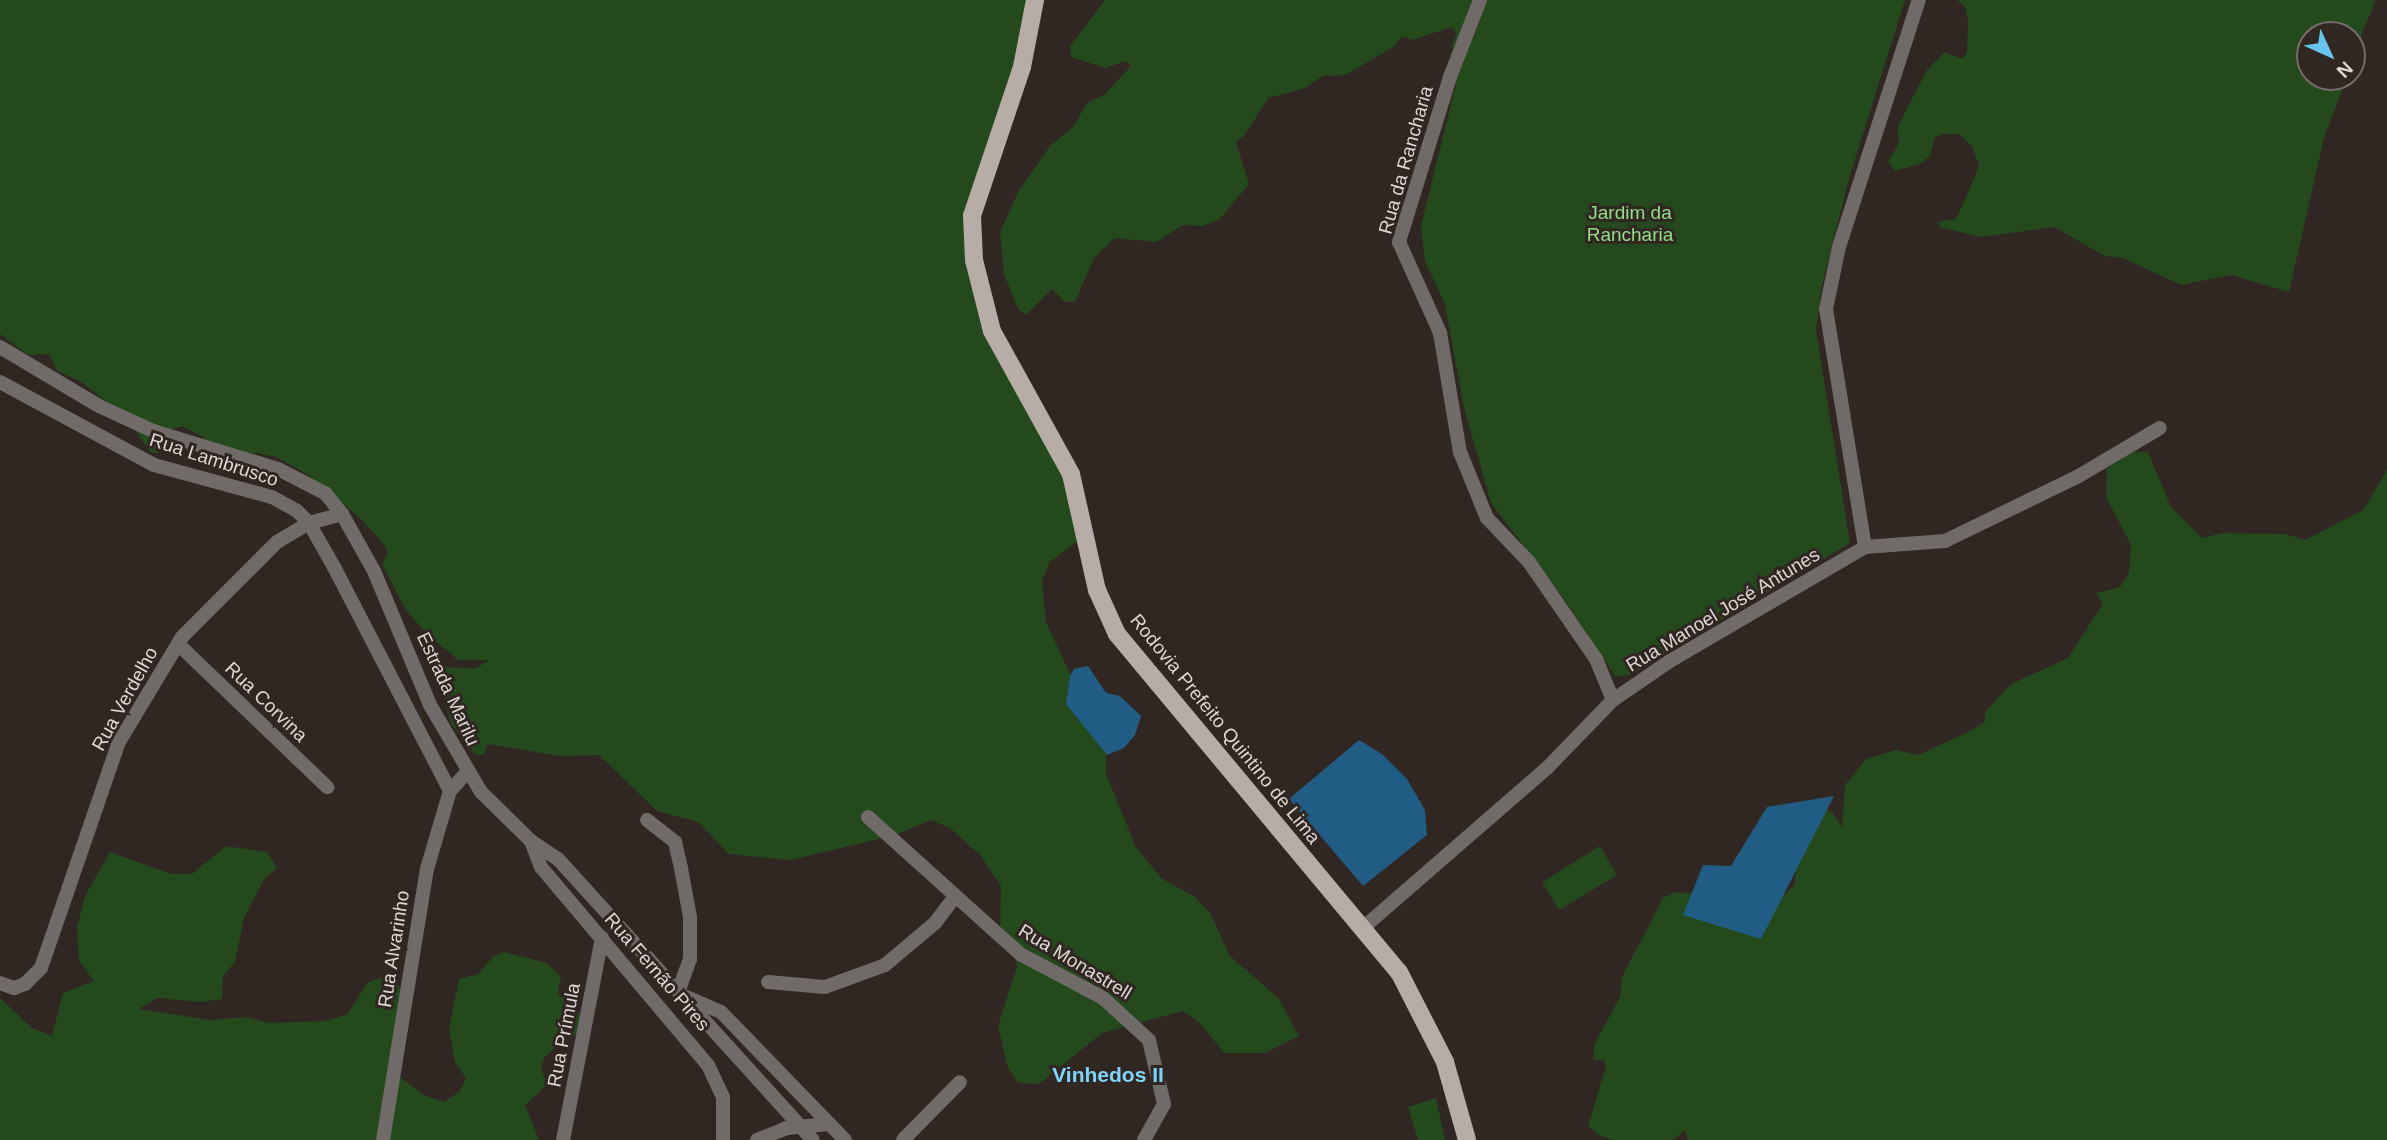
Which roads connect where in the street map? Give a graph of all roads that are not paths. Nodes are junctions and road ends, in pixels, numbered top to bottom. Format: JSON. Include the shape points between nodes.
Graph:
{"nodes":[{"id":1,"x":1035,"y":0,"type":"edge"},
{"id":2,"x":1480,"y":0,"type":"edge"},
{"id":3,"x":1919,"y":0,"type":"edge"},
{"id":4,"x":0,"y":347,"type":"edge"},
{"id":5,"x":0,"y":382,"type":"edge"},
{"id":6,"x":2160,"y":428,"type":"dead end"},
{"id":7,"x":342,"y":514,"type":"junction"},
{"id":8,"x":309,"y":523,"type":"junction"},
{"id":9,"x":1865,"y":547,"type":"junction"},
{"id":10,"x":178,"y":644,"type":"junction"},
{"id":11,"x":1614,"y":700,"type":"junction"},
{"id":12,"x":467,"y":772,"type":"junction"},
{"id":13,"x":327,"y":788,"type":"dead end"},
{"id":14,"x":450,"y":791,"type":"junction"},
{"id":15,"x":868,"y":817,"type":"dead end"},
{"id":16,"x":647,"y":820,"type":"dead end"},
{"id":17,"x":531,"y":841,"type":"junction"},
{"id":18,"x":953,"y":899,"type":"junction"},
{"id":19,"x":1364,"y":927,"type":"junction"},
{"id":20,"x":602,"y":938,"type":"junction"},
{"id":21,"x":768,"y":982,"type":"dead end"},
{"id":22,"x":0,"y":983,"type":"edge"},
{"id":23,"x":681,"y":993,"type":"junction"},
{"id":24,"x":960,"y":1082,"type":"dead end"},
{"id":25,"x":830,"y":1124,"type":"junction"},
{"id":26,"x":799,"y":1128,"type":"junction"},
{"id":27,"x":383,"y":1140,"type":"edge"},
{"id":28,"x":563,"y":1140,"type":"edge"},
{"id":29,"x":723,"y":1140,"type":"edge"},
{"id":30,"x":757,"y":1140,"type":"edge"},
{"id":31,"x":813,"y":1140,"type":"edge"},
{"id":32,"x":845,"y":1140,"type":"edge"},
{"id":33,"x":903,"y":1140,"type":"edge"},
{"id":34,"x":1144,"y":1140,"type":"edge"},
{"id":35,"x":1467,"y":1140,"type":"edge"}],
"edges":[{"from":1,"to":19,"type":"main road","name":"Rodovia Prefeito Quintino de Lima","via":[[1022,67],[972,216],[974,261],[992,331],[1071,474],[1097,590],[1117,634]]},
{"from":2,"to":11,"type":"street","name":"Rua da Rancharia","via":[[1450,77],[1399,242],[1440,333],[1460,452],[1488,518],[1536,573],[1595,659]]},
{"from":3,"to":9,"type":"street","via":[[1839,247],[1826,309]]},
{"from":4,"to":7,"type":"street","name":"Estrada Marilu","via":[[153,432],[309,481]]},
{"from":5,"to":8,"type":"street","name":"Rua Lambrusco","via":[[154,465],[272,497]]},
{"from":6,"to":9,"type":"street","name":"Rua Manoel José Antunes","via":[[2066,483],[1945,541]]},
{"from":7,"to":8,"type":"street","name":"Rua Verdelho"},
{"from":7,"to":12,"type":"street","name":"Estrada Marilu","via":[[374,571],[430,705]]},
{"from":8,"to":10,"type":"street","name":"Rua Verdelho","via":[[277,542]]},
{"from":8,"to":14,"type":"street","name":"Rua Lambrusco"},
{"from":9,"to":11,"type":"street","name":"Rua Manoel José Antunes","via":[[1769,600]]},
{"from":10,"to":13,"type":"street","name":"Rua Corvina"},
{"from":10,"to":22,"type":"street","name":"Rua Verdelho","via":[[119,743],[41,968],[25,984],[13,988]]},
{"from":11,"to":19,"type":"street","name":"Rua Manoel José Antunes","via":[[1548,767]]},
{"from":12,"to":14,"type":"street","name":"Rua Alvarinho"},
{"from":12,"to":17,"type":"street","name":"Estrada Marilu"},
{"from":14,"to":27,"type":"street","name":"Rua Alvarinho","via":[[427,869]]},
{"from":15,"to":18,"type":"street","name":"Rua Monastrell"},
{"from":16,"to":23,"type":"street","via":[[675,842],[681,868],[690,917],[690,959]]},
{"from":17,"to":20,"type":"street","name":"Rua Fernão Pires","via":[[541,867]]},
{"from":17,"to":23,"type":"street","name":"Estrada Marilu","via":[[558,859]]},
{"from":18,"to":21,"type":"street","via":[[935,923],[885,965],[825,987]]},
{"from":18,"to":34,"type":"street","name":"Rua Monastrell","via":[[1020,954],[1103,998],[1149,1040],[1164,1104]]},
{"from":19,"to":35,"type":"main road","name":"Rodovia Prefeito Quintino de Lima","via":[[1424,1014],[1455,1090]]},
{"from":20,"to":28,"type":"street","name":"Rua Prímula"},
{"from":20,"to":29,"type":"street","name":"Rua Fernão Pires","via":[[708,1065],[723,1097]]},
{"from":23,"to":25,"type":"street","via":[[721,1012]]},
{"from":23,"to":26,"type":"street","name":"Estrada Marilu"},
{"from":24,"to":33,"type":"street"},
{"from":25,"to":26,"type":"street"},
{"from":25,"to":32,"type":"street"},
{"from":26,"to":30,"type":"street"},
{"from":26,"to":31,"type":"street","name":"Estrada Marilu"}]}
